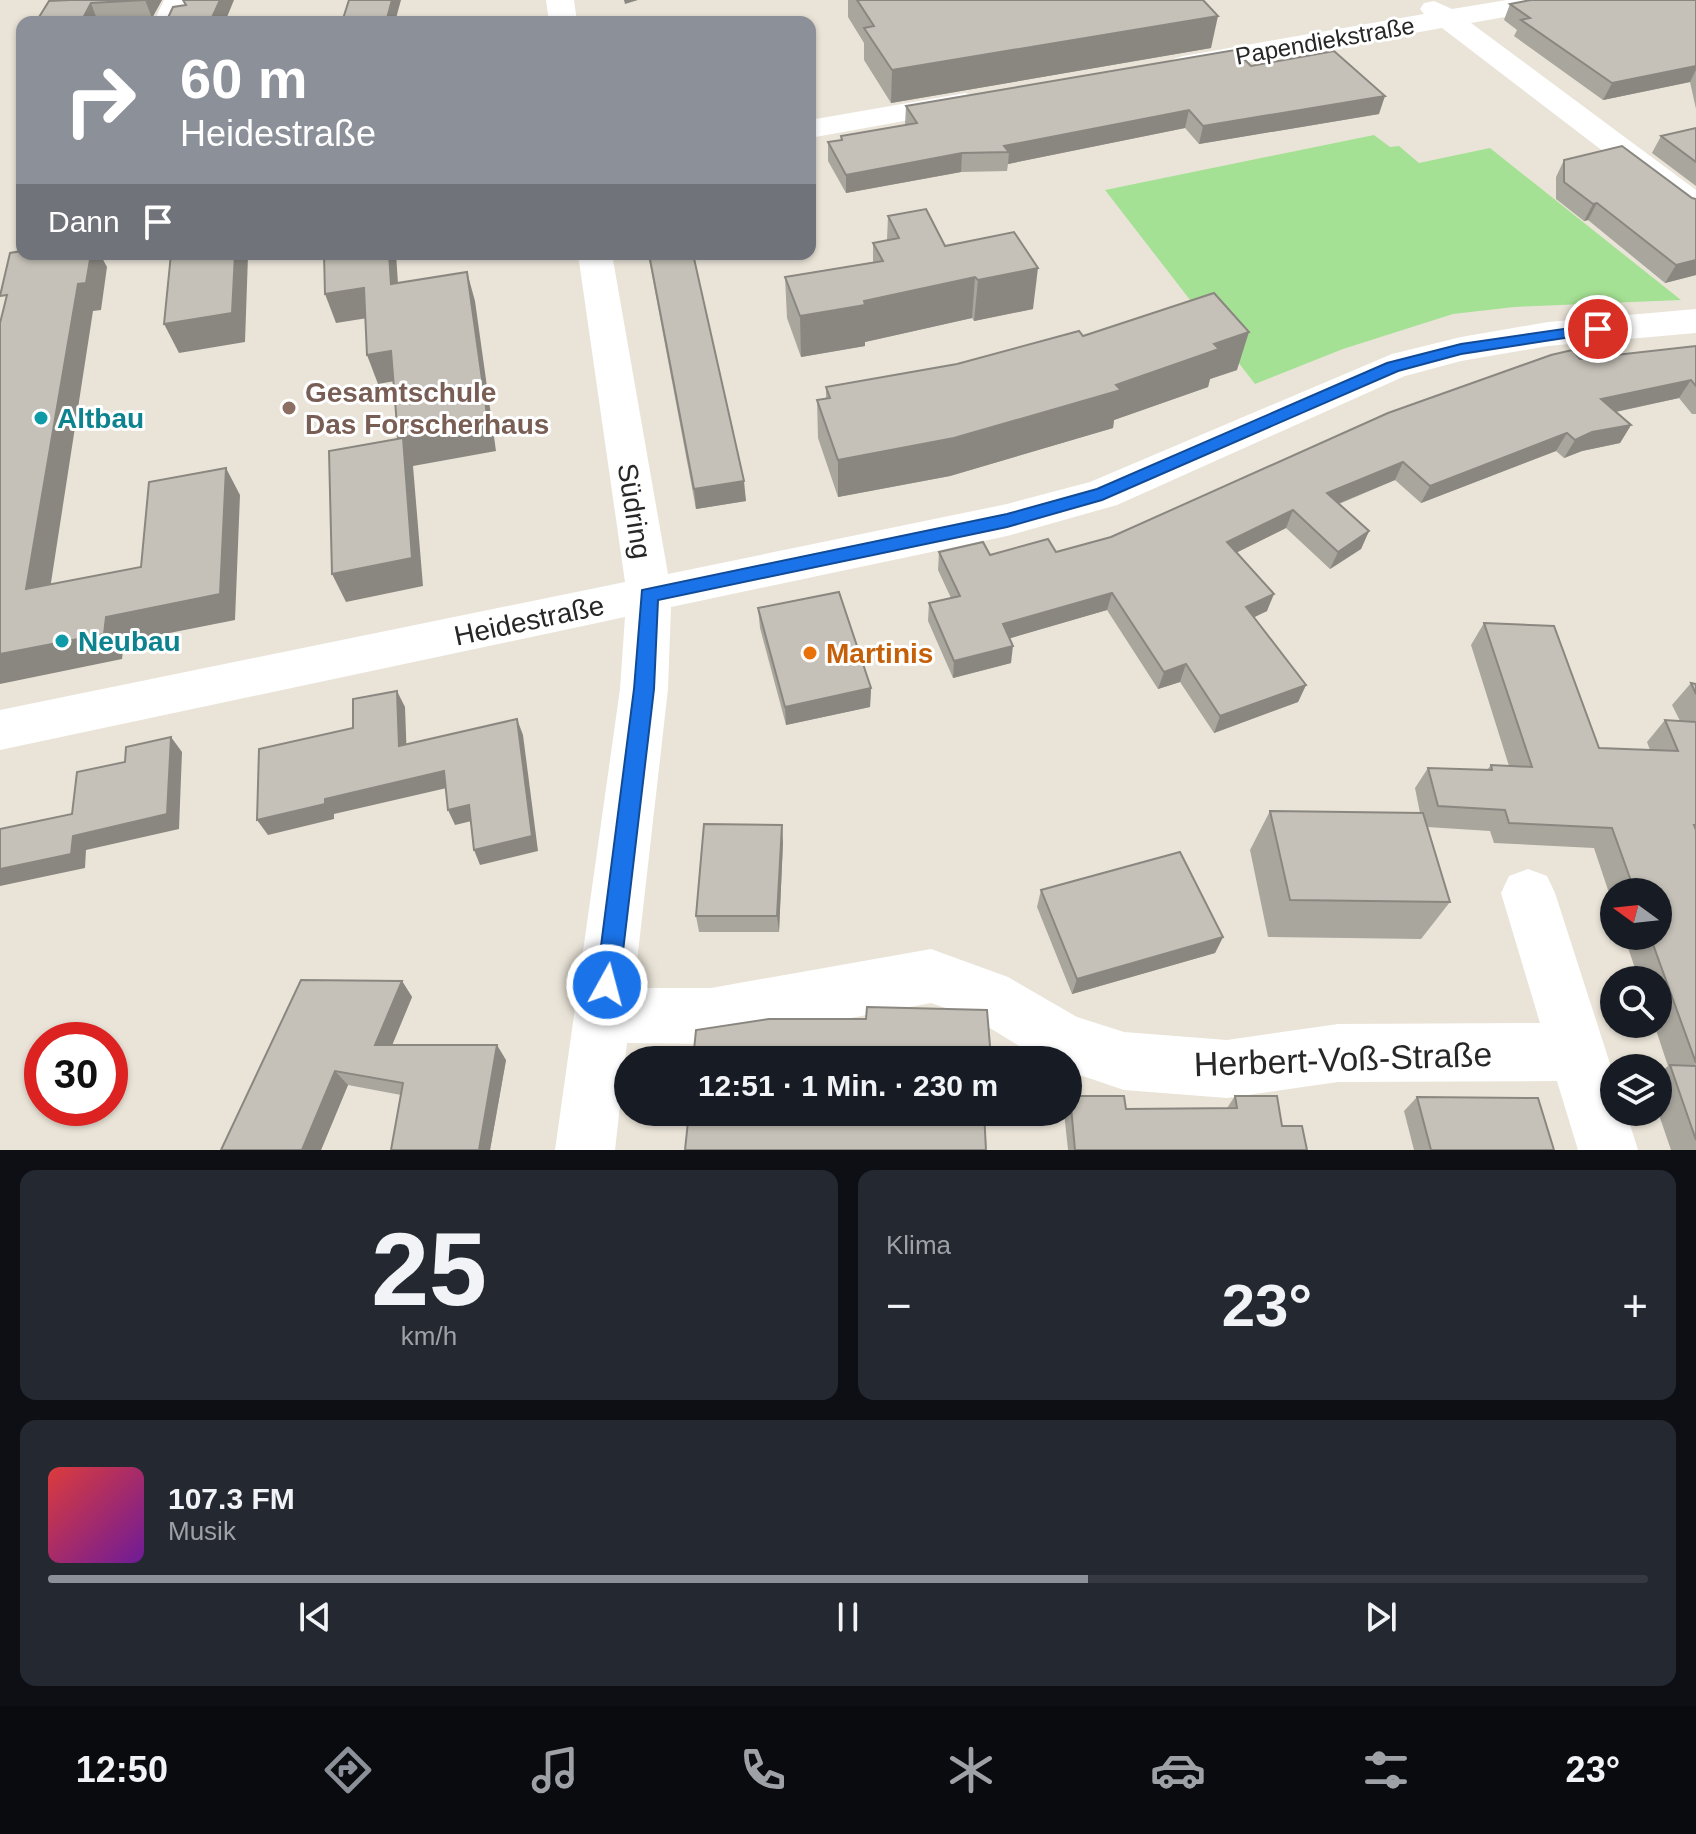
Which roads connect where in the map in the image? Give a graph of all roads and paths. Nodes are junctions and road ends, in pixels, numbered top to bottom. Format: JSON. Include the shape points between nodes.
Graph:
{"nodes":[{"id":1,"x":1423,"y":0,"type":"edge"},
{"id":2,"x":1555,"y":0,"type":"edge"},
{"id":3,"x":1450,"y":20,"type":"junction"},
{"id":4,"x":1153,"y":70,"type":"edge"},
{"id":5,"x":997,"y":97,"type":"edge"},
{"id":6,"x":816,"y":128,"type":"edge"},
{"id":7,"x":1696,"y":206,"type":"edge"},
{"id":8,"x":596,"y":260,"type":"edge"},
{"id":9,"x":1696,"y":321,"type":"edge"},
{"id":10,"x":649,"y":595,"type":"junction"},
{"id":11,"x":0,"y":730,"type":"edge"},
{"id":12,"x":1528,"y":893,"type":"dead end"},
{"id":13,"x":604,"y":1015,"type":"junction"},
{"id":14,"x":1577,"y":1052,"type":"junction"},
{"id":15,"x":585,"y":1150,"type":"edge"},
{"id":16,"x":1608,"y":1150,"type":"edge"}],
"edges":[{"from":1,"to":3,"type":"street"},
{"from":2,"to":3,"type":"street","name":"Papendiekstraße"},
{"from":3,"to":4,"type":"street","name":"Papendiekstraße"},
{"from":3,"to":7,"type":"street"},
{"from":5,"to":6,"type":"street"},
{"from":8,"to":10,"type":"street","name":"Südring"},
{"from":9,"to":10,"type":"street","name":"Heidestraße","via":[[1548,334],[1447,352],[1392,367],[1102,494],[1007,520]]},
{"from":10,"to":11,"type":"street","name":"Heidestraße"},
{"from":10,"to":13,"type":"street","name":"Südring","via":[[644,689]]},
{"from":12,"to":14,"type":"street"},
{"from":13,"to":14,"type":"street","name":"Herbert-Voß-Straße","via":[[711,1016],[931,976],[988,996],[1064,1041],[1124,1061],[1227,1069],[1338,1053]]},
{"from":13,"to":15,"type":"street","name":"Südring"},
{"from":14,"to":16,"type":"street"}]}
